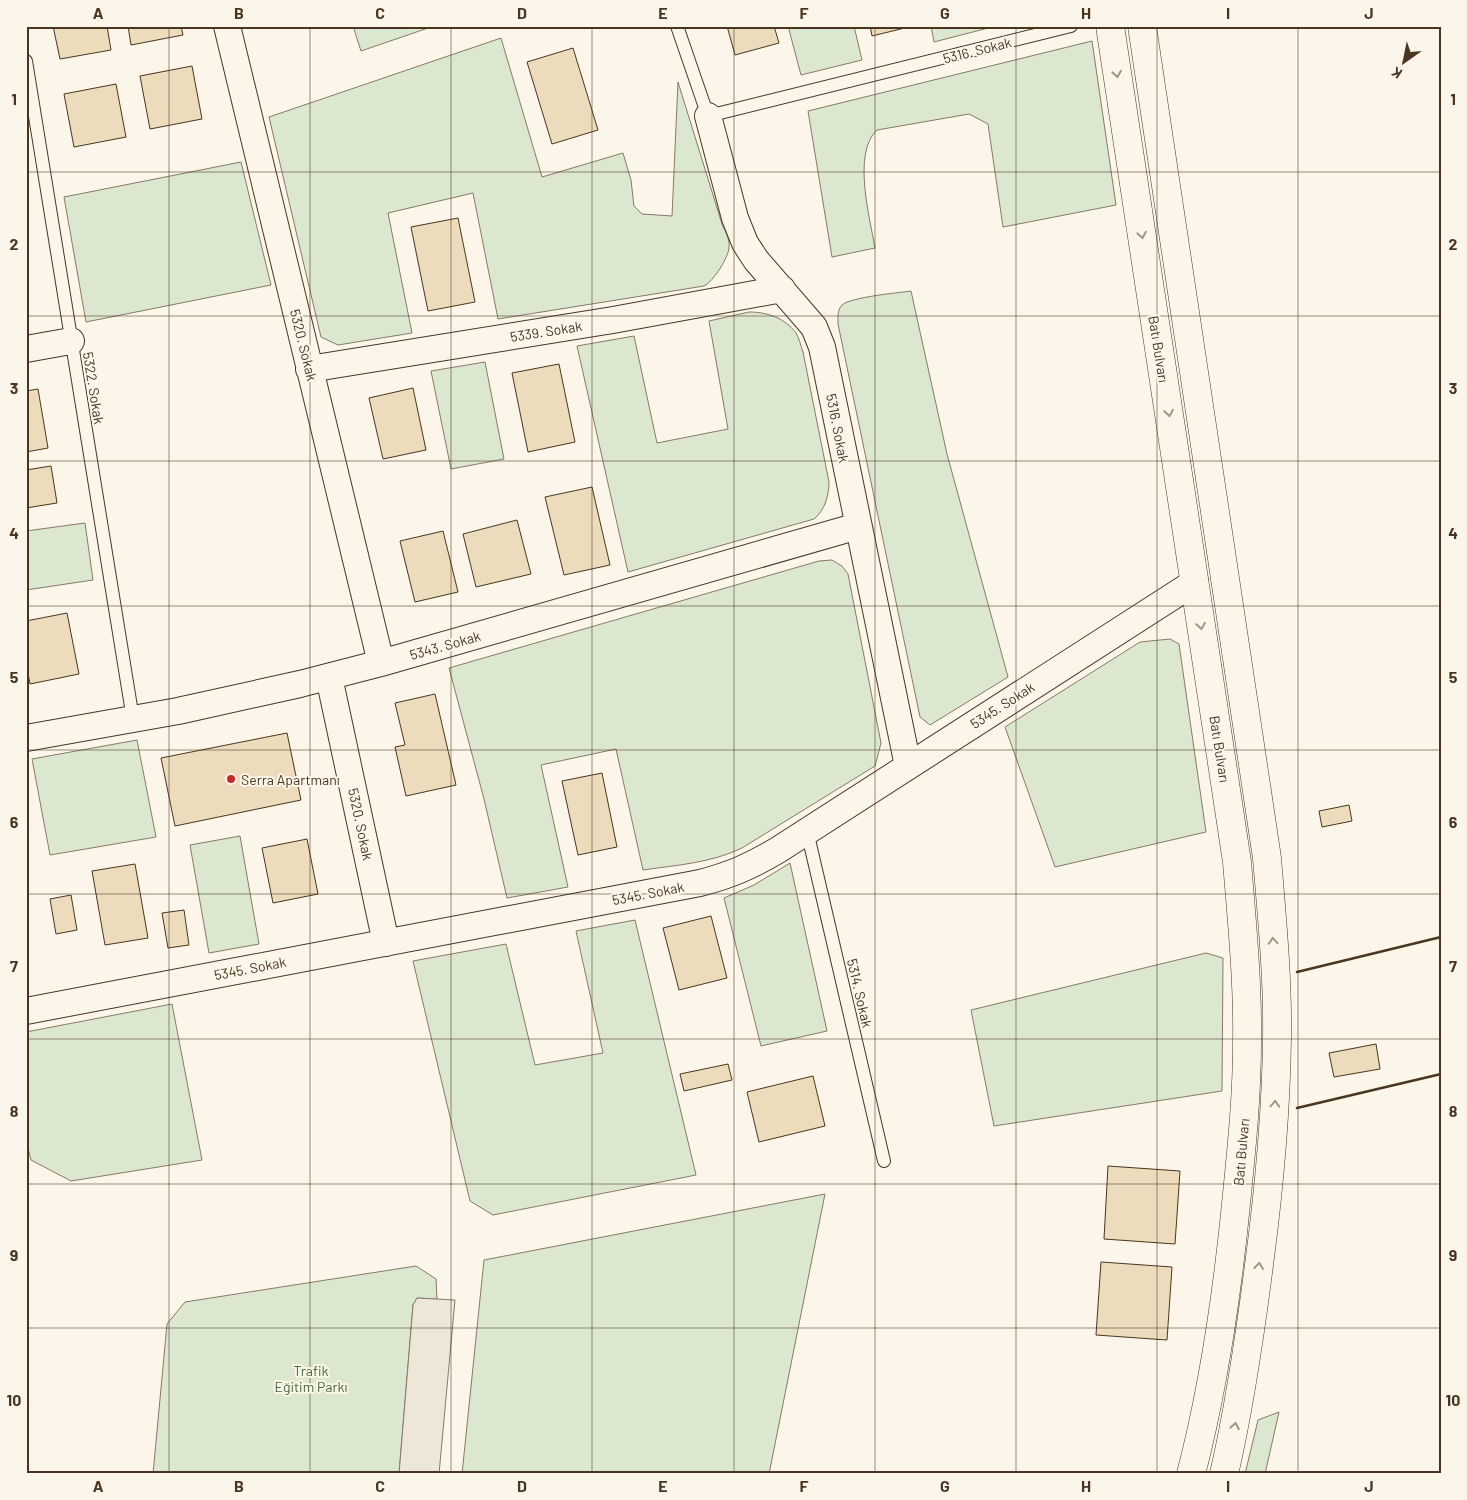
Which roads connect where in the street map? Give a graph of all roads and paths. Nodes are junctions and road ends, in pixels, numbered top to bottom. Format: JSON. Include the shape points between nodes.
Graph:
{"nodes":[{"id":1,"x":227,"y":26,"type":"edge"},
{"id":2,"x":677,"y":26,"type":"edge"},
{"id":3,"x":1071,"y":26,"type":"edge"},
{"id":4,"x":1110,"y":26,"type":"edge"},
{"id":5,"x":1142,"y":26,"type":"edge"},
{"id":6,"x":26,"y":61,"type":"edge"},
{"id":7,"x":708,"y":116,"type":"junction"},
{"id":8,"x":782,"y":289,"type":"junction"},
{"id":9,"x":71,"y":342,"type":"junction"},
{"id":10,"x":26,"y":350,"type":"edge"},
{"id":11,"x":309,"y":369,"type":"junction"},
{"id":12,"x":858,"y":526,"type":"junction"},
{"id":13,"x":1195,"y":582,"type":"junction"},
{"id":14,"x":381,"y":664,"type":"junction"},
{"id":15,"x":329,"y":676,"type":"junction"},
{"id":16,"x":133,"y":719,"type":"junction"},
{"id":17,"x":26,"y":738,"type":"edge"},
{"id":18,"x":908,"y":766,"type":"junction"},
{"id":19,"x":807,"y":831,"type":"junction"},
{"id":20,"x":386,"y":943,"type":"junction"},
{"id":21,"x":26,"y":1010,"type":"edge"},
{"id":22,"x":884,"y":1161,"type":"dead end"},
{"id":23,"x":1191,"y":1474,"type":"edge"},
{"id":24,"x":1224,"y":1474,"type":"edge"}],
"edges":[{"from":1,"to":11,"type":"street","name":"5320. Sokak"},
{"from":2,"to":7,"type":"lane","name":"5316. Sokak"},
{"from":3,"to":7,"type":"lane","name":"5316. Sokak"},
{"from":4,"to":13,"type":"street","name":"Batı Bulvarı","one_way":true},
{"from":24,"to":5,"type":"street","one_way":true,"via":[[1248,1351],[1268,1200],[1277,1038],[1274,950],[1267,858]]},
{"from":6,"to":9,"type":"lane","name":"5322. Sokak"},
{"from":7,"to":8,"type":"street","name":"5316. Sokak","via":[[735,218],[745,243]]},
{"from":8,"to":11,"type":"street","name":"5339. Sokak"},
{"from":8,"to":12,"type":"street","name":"5316. Sokak","via":[[814,327],[822,347]]},
{"from":9,"to":10,"type":"street"},
{"from":9,"to":16,"type":"lane","name":"5322. Sokak"},
{"from":11,"to":14,"type":"street","name":"5320. Sokak"},
{"from":12,"to":14,"type":"street","name":"5343. Sokak"},
{"from":12,"to":18,"type":"street","name":"5316. Sokak"},
{"from":13,"to":18,"type":"street","name":"5345. Sokak"},
{"from":13,"to":23,"type":"street","name":"Batı Bulvarı","one_way":true,"via":[[1237,862],[1246,961],[1247,1044],[1243,1137],[1230,1266],[1221,1332]]},
{"from":14,"to":15,"type":"street","name":"5343. Sokak"},
{"from":15,"to":16,"type":"street","name":"5343. Sokak","via":[[261,694]]},
{"from":15,"to":20,"type":"street","name":"5320. Sokak"},
{"from":16,"to":17,"type":"street","name":"5343. Sokak"},
{"from":18,"to":19,"type":"street","name":"5345. Sokak"},
{"from":19,"to":20,"type":"street","name":"5345. Sokak","via":[[753,865],[730,875]]},
{"from":19,"to":22,"type":"lane","name":"5314. Sokak"},
{"from":20,"to":21,"type":"street","name":"5345. Sokak"}]}
